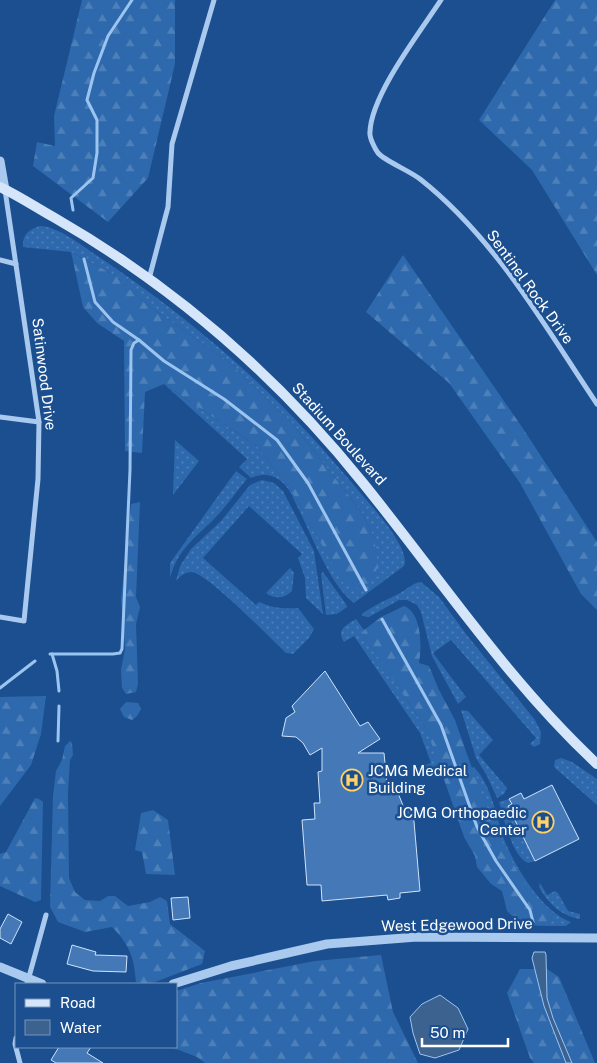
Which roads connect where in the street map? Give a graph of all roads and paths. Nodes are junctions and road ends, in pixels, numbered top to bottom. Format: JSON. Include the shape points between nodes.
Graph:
{"nodes":[{"id":1,"x":214,"y":0,"type":"edge"},
{"id":2,"x":441,"y":0,"type":"edge"},
{"id":3,"x":0,"y":161,"type":"edge"},
{"id":4,"x":3,"y":189,"type":"edge"},
{"id":5,"x":0,"y":260,"type":"edge"},
{"id":6,"x":16,"y":264,"type":"junction"},
{"id":7,"x":149,"y":279,"type":"junction"},
{"id":8,"x":597,"y":404,"type":"edge"},
{"id":9,"x":0,"y":417,"type":"edge"},
{"id":10,"x":39,"y":422,"type":"junction"},
{"id":11,"x":0,"y":617,"type":"edge"},
{"id":12,"x":597,"y":764,"type":"edge"},
{"id":13,"x":46,"y":915,"type":"dead end"},
{"id":14,"x":597,"y":938,"type":"edge"},
{"id":15,"x":0,"y":967,"type":"edge"},
{"id":16,"x":28,"y":981,"type":"edge"},
{"id":17,"x":176,"y":983,"type":"edge"},
{"id":18,"x":16,"y":1048,"type":"edge"},
{"id":19,"x":20,"y":1063,"type":"edge"}],
"edges":[{"from":1,"to":7,"type":"street","via":[[172,144],[168,207]]},
{"from":2,"to":8,"type":"street","name":"Sentinel Rock Drive","via":[[385,86],[375,108],[369,134],[378,153],[418,178],[457,210],[504,267]]},
{"from":3,"to":4,"type":"street","name":"Satinwood Drive"},
{"from":4,"to":6,"type":"street","name":"Satinwood Drive"},
{"from":4,"to":7,"type":"main road","name":"Stadium Boulevard","via":[[87,237]]},
{"from":5,"to":6,"type":"street"},
{"from":6,"to":10,"type":"street","name":"Satinwood Drive"},
{"from":7,"to":12,"type":"main road","name":"Stadium Boulevard","via":[[266,376],[315,427],[379,503],[482,638],[545,713]]},
{"from":9,"to":10,"type":"street"},
{"from":10,"to":11,"type":"street","name":"Satinwood Drive","via":[[38,479],[24,621]]},
{"from":13,"to":16,"type":"street"},
{"from":14,"to":17,"type":"street","name":"West Edgewood Drive","via":[[417,937],[327,944],[231,966]]},
{"from":15,"to":16,"type":"street"},
{"from":18,"to":19,"type":"street"}]}
